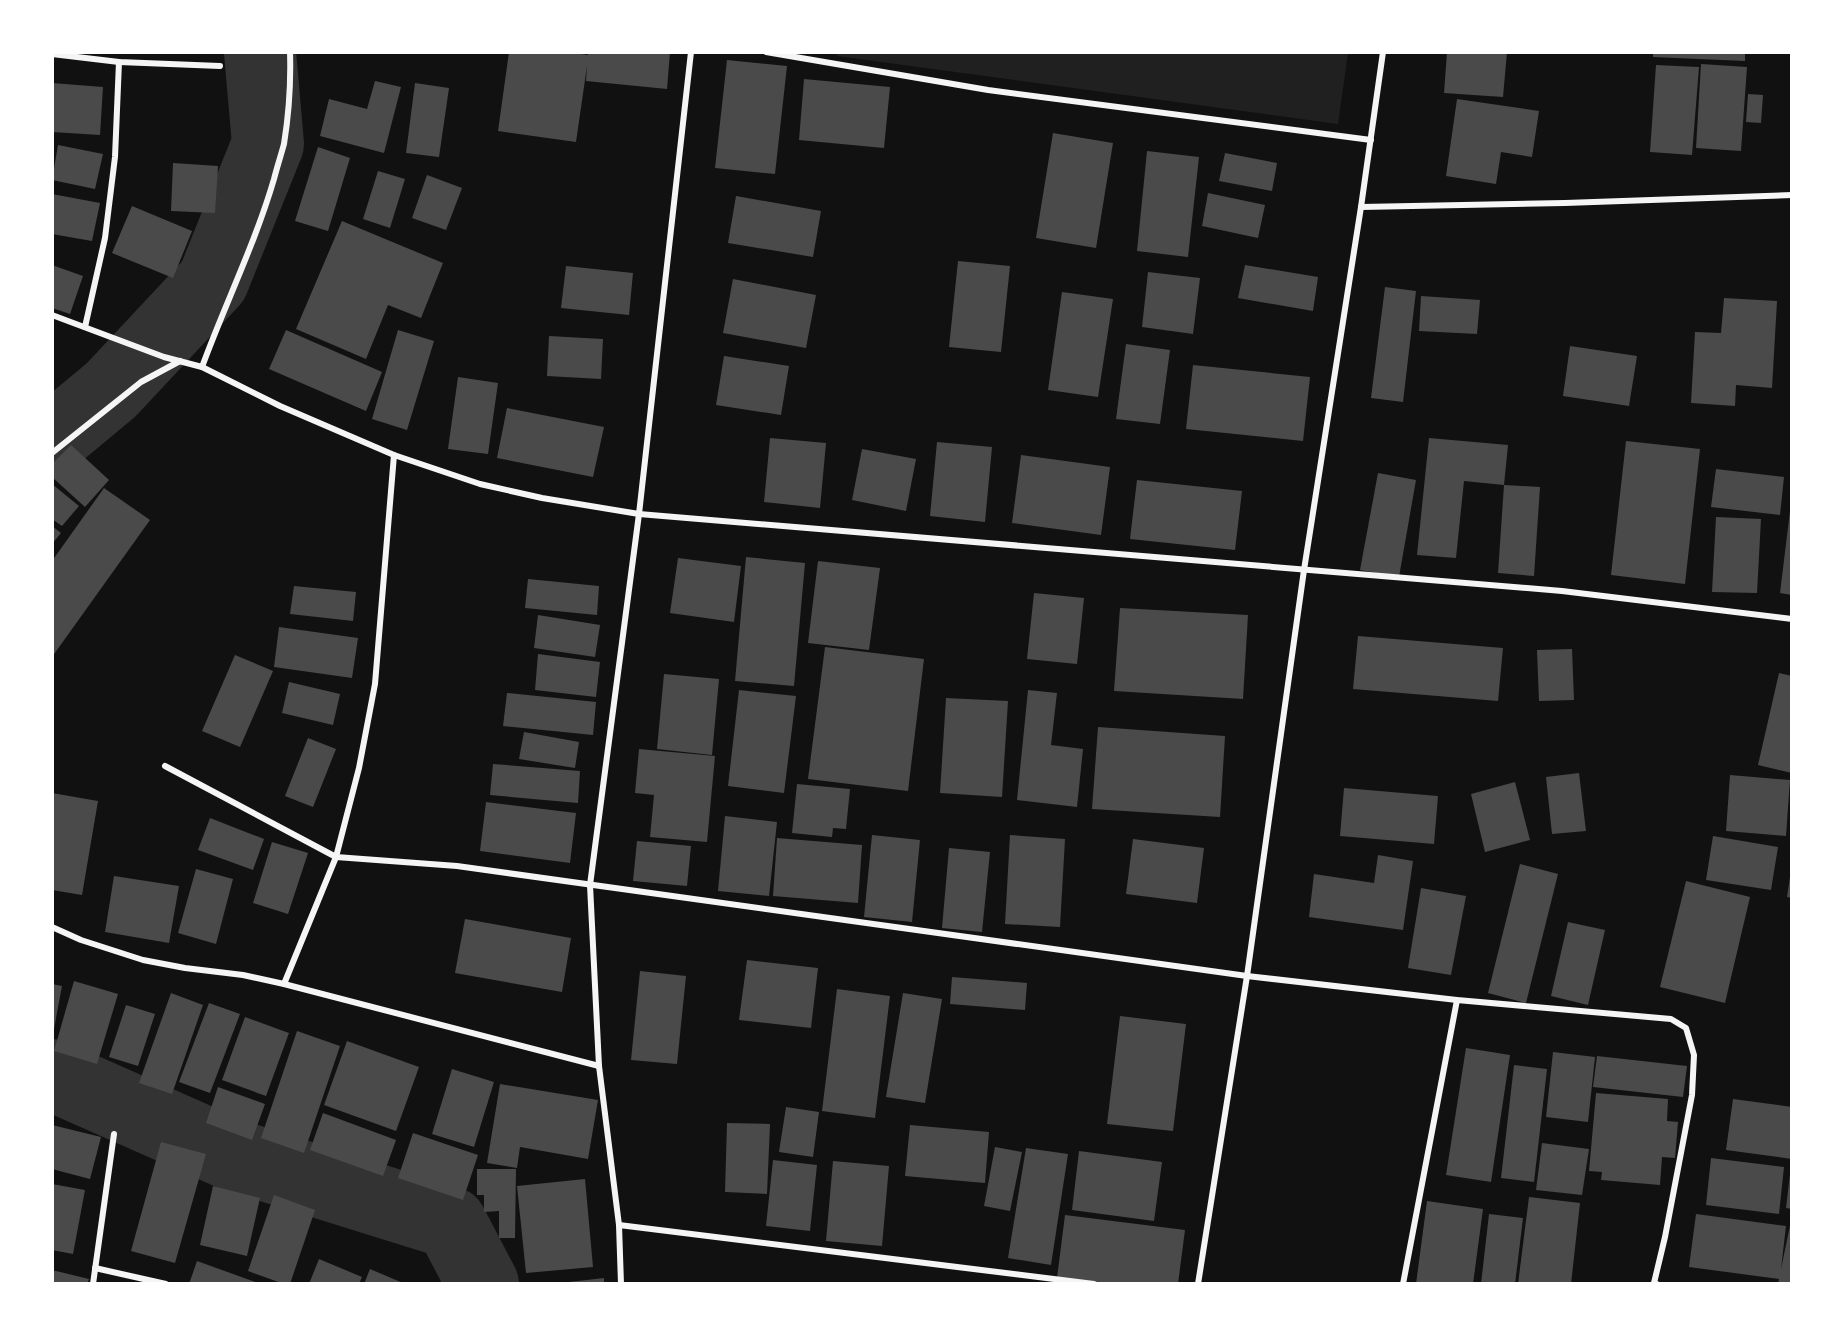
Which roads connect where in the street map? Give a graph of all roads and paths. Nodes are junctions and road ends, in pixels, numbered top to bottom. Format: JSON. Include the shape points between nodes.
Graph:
{"nodes":[{"id":1,"x":290,"y":52,"type":"edge"},
{"id":2,"x":691,"y":52,"type":"edge"},
{"id":3,"x":766,"y":52,"type":"edge"},
{"id":4,"x":1383,"y":52,"type":"edge"},
{"id":5,"x":52,"y":54,"type":"edge"},
{"id":6,"x":119,"y":62,"type":"junction"},
{"id":7,"x":220,"y":66,"type":"dead end"},
{"id":8,"x":1371,"y":140,"type":"junction"},
{"id":9,"x":1791,"y":195,"type":"edge"},
{"id":10,"x":1361,"y":207,"type":"junction"},
{"id":11,"x":52,"y":315,"type":"edge"},
{"id":12,"x":86,"y":327,"type":"junction"},
{"id":13,"x":180,"y":361,"type":"junction"},
{"id":14,"x":202,"y":367,"type":"junction"},
{"id":15,"x":52,"y":453,"type":"edge"},
{"id":16,"x":394,"y":455,"type":"junction"},
{"id":17,"x":639,"y":514,"type":"junction"},
{"id":18,"x":1304,"y":570,"type":"junction"},
{"id":19,"x":1791,"y":619,"type":"edge"},
{"id":20,"x":165,"y":766,"type":"dead end"},
{"id":21,"x":336,"y":857,"type":"junction"},
{"id":22,"x":590,"y":885,"type":"junction"},
{"id":23,"x":52,"y":927,"type":"edge"},
{"id":24,"x":1247,"y":976,"type":"junction"},
{"id":25,"x":284,"y":984,"type":"junction"},
{"id":26,"x":1457,"y":1000,"type":"junction"},
{"id":27,"x":599,"y":1066,"type":"junction"},
{"id":28,"x":114,"y":1134,"type":"dead end"},
{"id":29,"x":619,"y":1225,"type":"junction"},
{"id":30,"x":95,"y":1268,"type":"junction"},
{"id":31,"x":1655,"y":1283,"type":"edge"},
{"id":32,"x":93,"y":1284,"type":"edge"},
{"id":33,"x":166,"y":1284,"type":"edge"},
{"id":34,"x":621,"y":1284,"type":"edge"},
{"id":35,"x":1094,"y":1284,"type":"edge"},
{"id":36,"x":1198,"y":1284,"type":"edge"},
{"id":37,"x":1402,"y":1284,"type":"edge"}],
"edges":[{"from":1,"to":14,"type":"street","via":[[291,85],[277,167],[248,254]]},
{"from":2,"to":17,"type":"street"},
{"from":3,"to":8,"type":"street","via":[[988,90]]},
{"from":4,"to":8,"type":"street"},
{"from":5,"to":6,"type":"street"},
{"from":6,"to":7,"type":"street"},
{"from":6,"to":12,"type":"street","via":[[115,157],[105,238]]},
{"from":8,"to":10,"type":"street"},
{"from":9,"to":10,"type":"street"},
{"from":10,"to":18,"type":"street"},
{"from":11,"to":12,"type":"street"},
{"from":12,"to":13,"type":"street"},
{"from":13,"to":14,"type":"street"},
{"from":13,"to":15,"type":"street","via":[[141,382]]},
{"from":14,"to":16,"type":"street"},
{"from":16,"to":17,"type":"street","via":[[480,484]]},
{"from":16,"to":21,"type":"street","via":[[375,684]]},
{"from":17,"to":18,"type":"street"},
{"from":17,"to":22,"type":"street"},
{"from":18,"to":19,"type":"street","via":[[1562,591]]},
{"from":18,"to":24,"type":"street"},
{"from":20,"to":21,"type":"street"},
{"from":21,"to":22,"type":"street","via":[[457,866]]},
{"from":21,"to":25,"type":"street"},
{"from":22,"to":24,"type":"street"},
{"from":22,"to":27,"type":"street"},
{"from":23,"to":25,"type":"street","via":[[142,960]]},
{"from":24,"to":26,"type":"street"},
{"from":24,"to":36,"type":"street"},
{"from":25,"to":27,"type":"street"},
{"from":26,"to":31,"type":"street","via":[[1671,1019],[1686,1028],[1694,1054],[1692,1095]]},
{"from":26,"to":37,"type":"street"},
{"from":27,"to":29,"type":"street"},
{"from":28,"to":30,"type":"street"},
{"from":29,"to":34,"type":"street"},
{"from":29,"to":35,"type":"street"},
{"from":30,"to":32,"type":"street"},
{"from":30,"to":33,"type":"street"}]}
